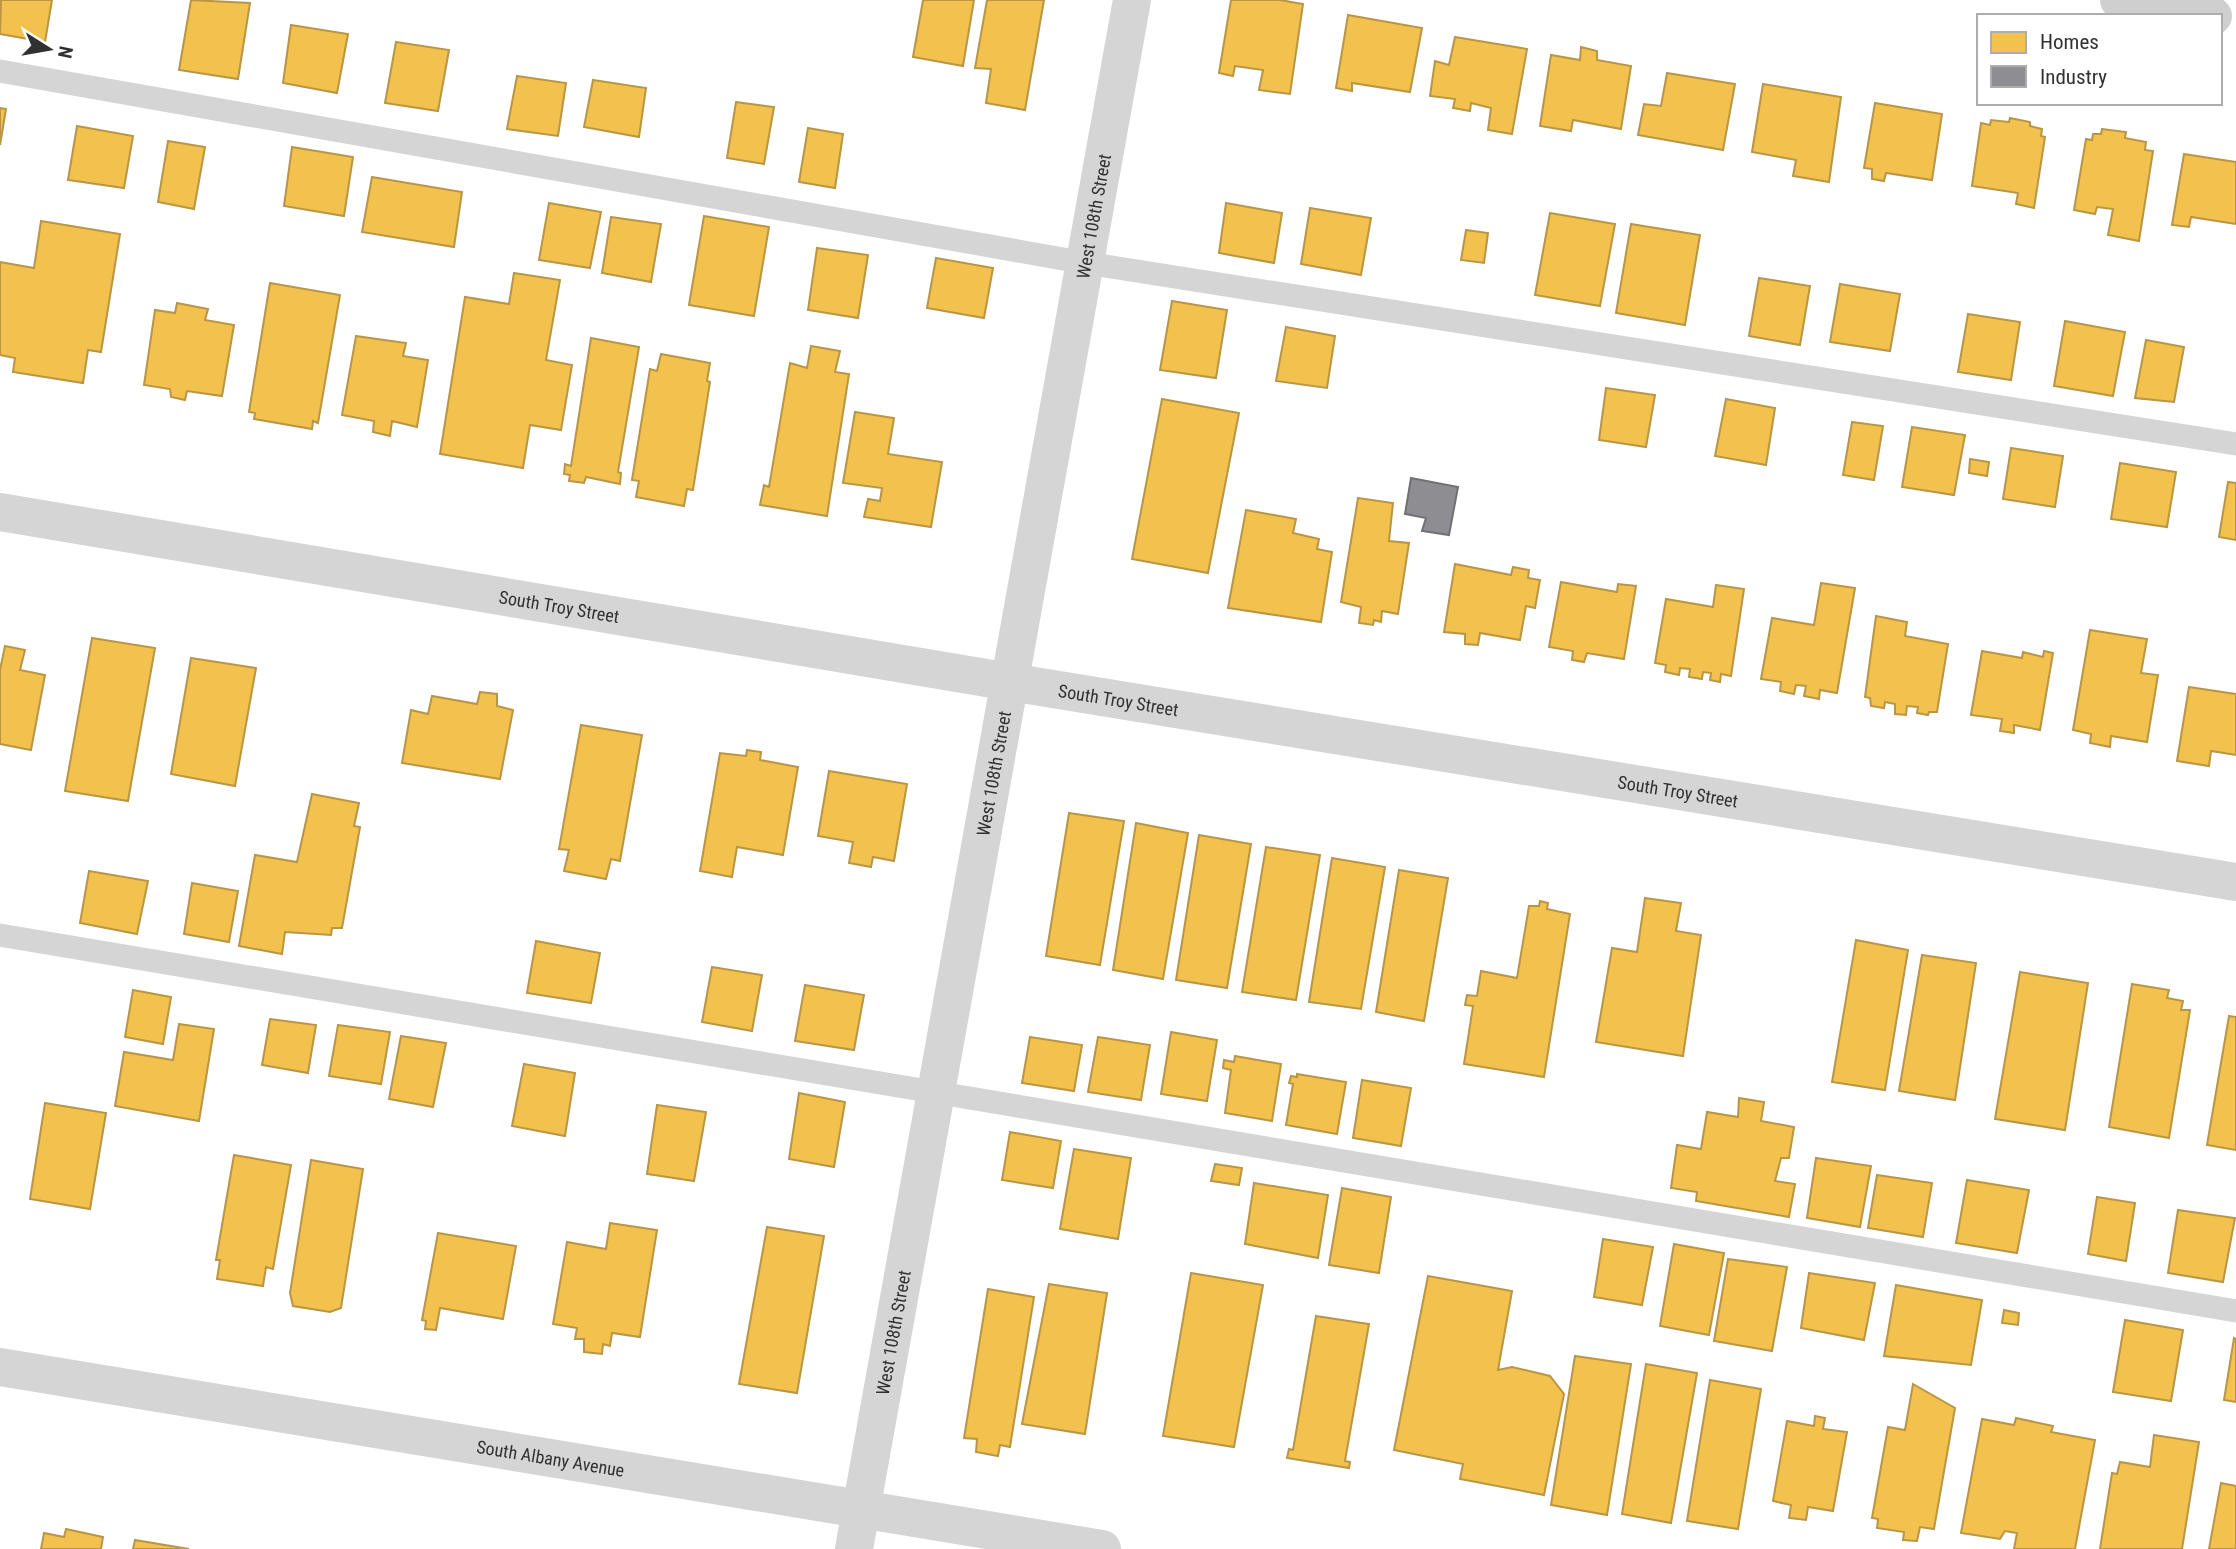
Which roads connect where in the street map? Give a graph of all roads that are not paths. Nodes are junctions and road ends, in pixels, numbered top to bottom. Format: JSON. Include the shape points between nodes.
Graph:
{"nodes":[{"id":1,"x":1132,"y":0,"type":"edge"},
{"id":2,"x":2119,"y":0,"type":"edge"},
{"id":3,"x":2201,"y":14,"type":"edge"},
{"id":4,"x":0,"y":71,"type":"edge"},
{"id":5,"x":1086,"y":263,"type":"junction"},
{"id":6,"x":2236,"y":444,"type":"edge"},
{"id":7,"x":0,"y":512,"type":"edge"},
{"id":8,"x":1010,"y":682,"type":"junction"},
{"id":9,"x":2236,"y":881,"type":"edge"},
{"id":10,"x":0,"y":935,"type":"edge"},
{"id":11,"x":936,"y":1092,"type":"junction"},
{"id":12,"x":2236,"y":1311,"type":"edge"},
{"id":13,"x":0,"y":1367,"type":"edge"},
{"id":14,"x":861,"y":1509,"type":"junction"},
{"id":15,"x":854,"y":1549,"type":"edge"},
{"id":16,"x":1102,"y":1549,"type":"edge"}],
"edges":[{"from":1,"to":5,"type":"street","name":"West 108th Street"},
{"from":2,"to":3,"type":"main road"},
{"from":4,"to":5,"type":"lane"},
{"from":5,"to":6,"type":"lane"},
{"from":5,"to":8,"type":"street","name":"West 108th Street"},
{"from":7,"to":8,"type":"street","name":"South Troy Street"},
{"from":8,"to":9,"type":"street","name":"South Troy Street"},
{"from":8,"to":11,"type":"street","name":"West 108th Street"},
{"from":10,"to":11,"type":"lane"},
{"from":11,"to":12,"type":"lane"},
{"from":11,"to":14,"type":"street","name":"West 108th Street"},
{"from":13,"to":14,"type":"street","name":"South Albany Avenue"},
{"from":14,"to":15,"type":"street","name":"West 108th Street"},
{"from":14,"to":16,"type":"street","name":"South Albany Avenue"}]}
